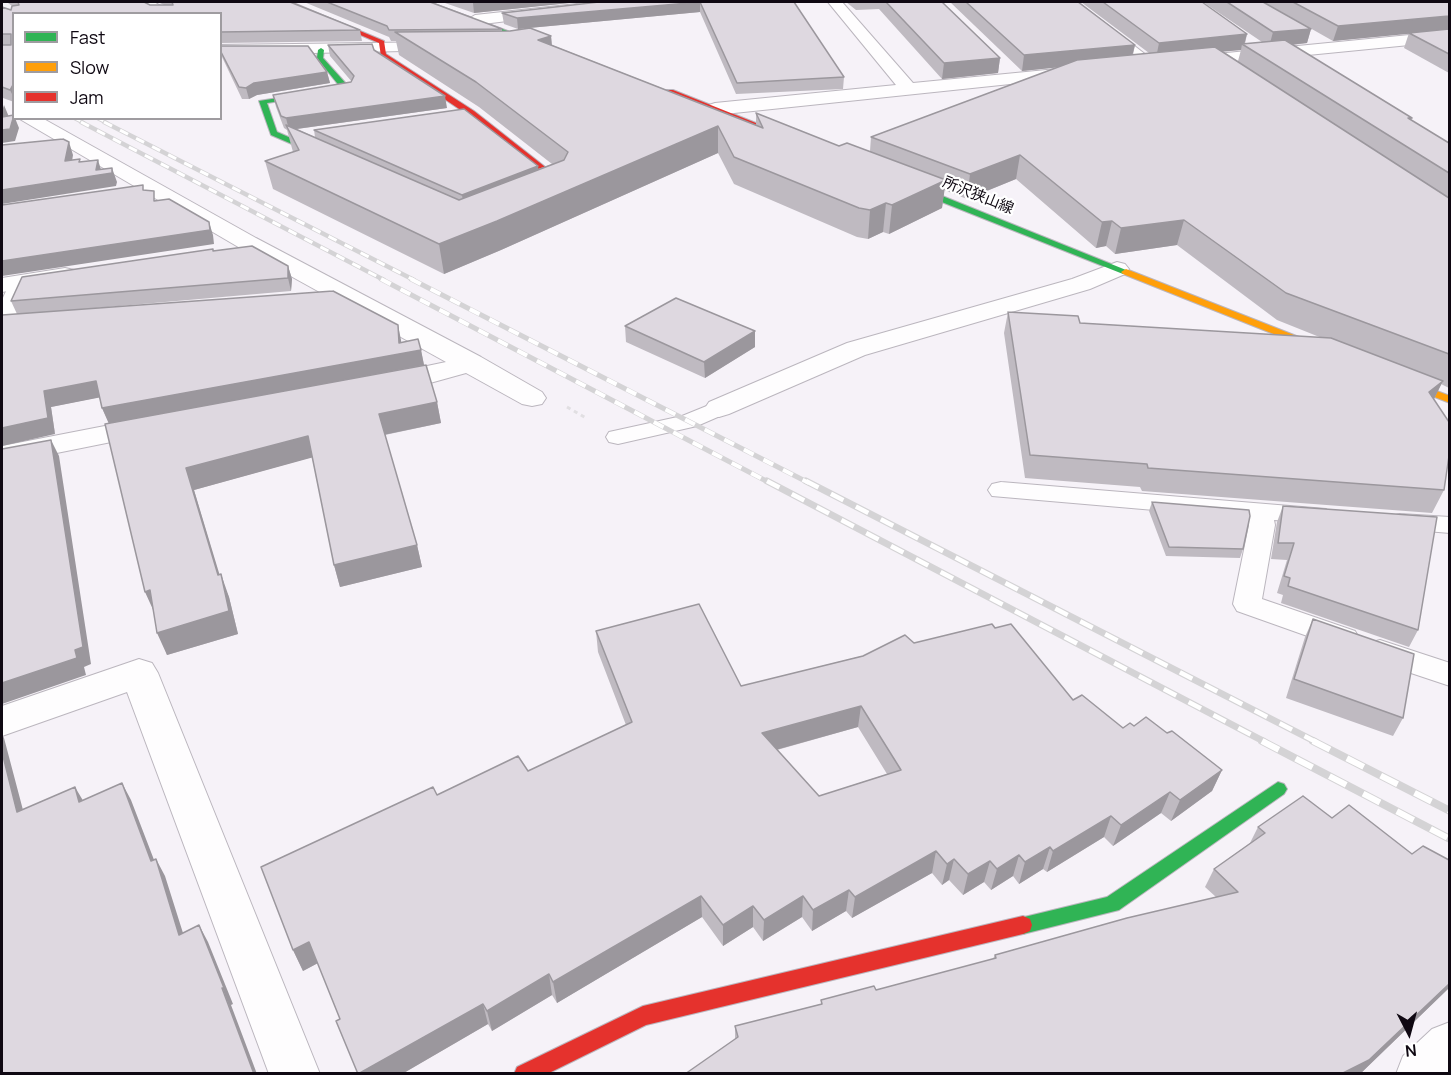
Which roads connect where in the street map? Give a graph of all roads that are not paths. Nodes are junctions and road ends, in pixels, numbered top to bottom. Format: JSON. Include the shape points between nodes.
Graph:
{"nodes":[{"id":1,"x":166,"y":2,"type":"edge"},
{"id":2,"x":287,"y":2,"type":"edge"},
{"id":3,"x":425,"y":2,"type":"edge"},
{"id":4,"x":629,"y":2,"type":"edge"},
{"id":5,"x":835,"y":2,"type":"edge"},
{"id":6,"x":1069,"y":2,"type":"edge"},
{"id":7,"x":146,"y":3,"type":"edge"},
{"id":8,"x":163,"y":12,"type":"edge"},
{"id":9,"x":475,"y":20,"type":"junction"},
{"id":10,"x":1311,"y":36,"type":"edge"},
{"id":11,"x":1449,"y":36,"type":"edge"},
{"id":12,"x":1245,"y":41,"type":"edge"},
{"id":13,"x":539,"y":44,"type":"junction"},
{"id":14,"x":225,"y":47,"type":"edge"},
{"id":15,"x":466,"y":47,"type":"edge"},
{"id":16,"x":501,"y":47,"type":"edge"},
{"id":17,"x":383,"y":48,"type":"junction"},
{"id":18,"x":1332,"y":48,"type":"junction"},
{"id":19,"x":321,"y":50,"type":"junction"},
{"id":20,"x":561,"y":52,"type":"edge"},
{"id":21,"x":1283,"y":52,"type":"junction"},
{"id":22,"x":1264,"y":54,"type":"junction"},
{"id":23,"x":1213,"y":59,"type":"junction"},
{"id":24,"x":999,"y":62,"type":"edge"},
{"id":25,"x":1151,"y":65,"type":"junction"},
{"id":26,"x":1129,"y":67,"type":"edge"},
{"id":27,"x":1095,"y":71,"type":"edge"},
{"id":28,"x":1313,"y":71,"type":"edge"},
{"id":29,"x":1016,"y":78,"type":"junction"},
{"id":30,"x":1243,"y":79,"type":"edge"},
{"id":31,"x":660,"y":88,"type":"edge"},
{"id":32,"x":908,"y":89,"type":"junction"},
{"id":33,"x":715,"y":109,"type":"junction"},
{"id":34,"x":471,"y":113,"type":"junction"},
{"id":35,"x":448,"y":116,"type":"edge"},
{"id":36,"x":31,"y":120,"type":"edge"},
{"id":37,"x":322,"y":134,"type":"edge"},
{"id":38,"x":780,"y":135,"type":"edge"},
{"id":39,"x":287,"y":139,"type":"junction"},
{"id":40,"x":66,"y":140,"type":"junction"},
{"id":41,"x":40,"y":146,"type":"edge"},
{"id":42,"x":339,"y":163,"type":"edge"},
{"id":43,"x":888,"y":178,"type":"edge"},
{"id":44,"x":152,"y":189,"type":"junction"},
{"id":45,"x":527,"y":194,"type":"edge"},
{"id":46,"x":119,"y":195,"type":"edge"},
{"id":47,"x":248,"y":243,"type":"junction"},
{"id":48,"x":221,"y":252,"type":"edge"},
{"id":49,"x":1117,"y":269,"type":"junction"},
{"id":50,"x":86,"y":272,"type":"edge"},
{"id":51,"x":10,"y":284,"type":"edge"},
{"id":52,"x":334,"y":289,"type":"junction"},
{"id":53,"x":309,"y":297,"type":"edge"},
{"id":54,"x":48,"y":322,"type":"edge"},
{"id":55,"x":1339,"y":356,"type":"edge"},
{"id":56,"x":471,"y":363,"type":"junction"},
{"id":57,"x":1383,"y":374,"type":"edge"},
{"id":58,"x":360,"y":388,"type":"edge"},
{"id":59,"x":532,"y":398,"type":"road end"},
{"id":60,"x":1449,"y":400,"type":"edge"},
{"id":61,"x":719,"y":408,"type":"joint"},
{"id":62,"x":172,"y":423,"type":"edge"},
{"id":63,"x":618,"y":437,"type":"road end"},
{"id":64,"x":2,"y":455,"type":"edge"},
{"id":65,"x":1001,"y":490,"type":"dead end"},
{"id":66,"x":1259,"y":511,"type":"junction"},
{"id":67,"x":1342,"y":517,"type":"edge"},
{"id":68,"x":1378,"y":520,"type":"edge"},
{"id":69,"x":1449,"y":525,"type":"edge"},
{"id":70,"x":1449,"y":675,"type":"edge"},
{"id":71,"x":2,"y":721,"type":"edge"},
{"id":72,"x":1278,"y":789,"type":"dead end"},
{"id":73,"x":1449,"y":1046,"type":"edge"},
{"id":74,"x":295,"y":1074,"type":"edge"},
{"id":75,"x":524,"y":1074,"type":"edge"},
{"id":76,"x":1421,"y":1074,"type":"edge"}],
"edges":[{"from":1,"to":7,"type":"street"},
{"from":2,"to":17,"type":"street","via":[[382,42]]},
{"from":3,"to":9,"type":"street"},
{"from":4,"to":9,"type":"street"},
{"from":5,"to":32,"type":"street"},
{"from":6,"to":25,"type":"street"},
{"from":7,"to":8,"type":"street"},
{"from":9,"to":13,"type":"street"},
{"from":10,"to":18,"type":"street"},
{"from":11,"to":18,"type":"street"},
{"from":12,"to":22,"type":"street"},
{"from":13,"to":16,"type":"street"},
{"from":13,"to":20,"type":"street"},
{"from":14,"to":19,"type":"street"},
{"from":15,"to":17,"type":"street"},
{"from":17,"to":19,"type":"street"},
{"from":17,"to":34,"type":"street","via":[[382,55]]},
{"from":18,"to":21,"type":"street"},
{"from":19,"to":39,"type":"street","via":[[320,58],[346,89],[263,101],[274,133]]},
{"from":21,"to":22,"type":"street"},
{"from":21,"to":28,"type":"street"},
{"from":22,"to":23,"type":"street"},
{"from":23,"to":25,"type":"street"},
{"from":23,"to":30,"type":"street"},
{"from":24,"to":29,"type":"street"},
{"from":25,"to":26,"type":"street"},
{"from":27,"to":29,"type":"street"},
{"from":29,"to":32,"type":"street"},
{"from":31,"to":33,"type":"street"},
{"from":32,"to":33,"type":"street"},
{"from":33,"to":38,"type":"street"},
{"from":34,"to":35,"type":"street"},
{"from":34,"to":45,"type":"street","via":[[559,181]]},
{"from":36,"to":40,"type":"street"},
{"from":37,"to":39,"type":"street"},
{"from":39,"to":42,"type":"street"},
{"from":40,"to":41,"type":"street"},
{"from":40,"to":44,"type":"street"},
{"from":43,"to":49,"type":"street","name":"所沢狭山線"},
{"from":44,"to":46,"type":"street"},
{"from":44,"to":47,"type":"street"},
{"from":47,"to":48,"type":"street"},
{"from":47,"to":52,"type":"street"},
{"from":49,"to":55,"type":"street","name":"所沢狭山線"},
{"from":49,"to":61,"type":"street","via":[[1081,284],[856,348]]},
{"from":50,"to":51,"type":"street"},
{"from":51,"to":54,"type":"lane","via":[[3,322],[13,326]]},
{"from":52,"to":53,"type":"lane"},
{"from":52,"to":56,"type":"street"},
{"from":56,"to":58,"type":"street"},
{"from":56,"to":59,"type":"street"},
{"from":57,"to":60,"type":"street"},
{"from":61,"to":63,"type":"lane","via":[[689,422]]},
{"from":62,"to":64,"type":"street"},
{"from":65,"to":66,"type":"lane"},
{"from":66,"to":67,"type":"lane"},
{"from":66,"to":70,"type":"lane","via":[[1262,525],[1247,604]]},
{"from":68,"to":69,"type":"lane"},
{"from":71,"to":74,"type":"street","via":[[139,673]]},
{"from":72,"to":75,"type":"street","via":[[1112,904],[643,1016]]},
{"from":73,"to":76,"type":"street"}]}
